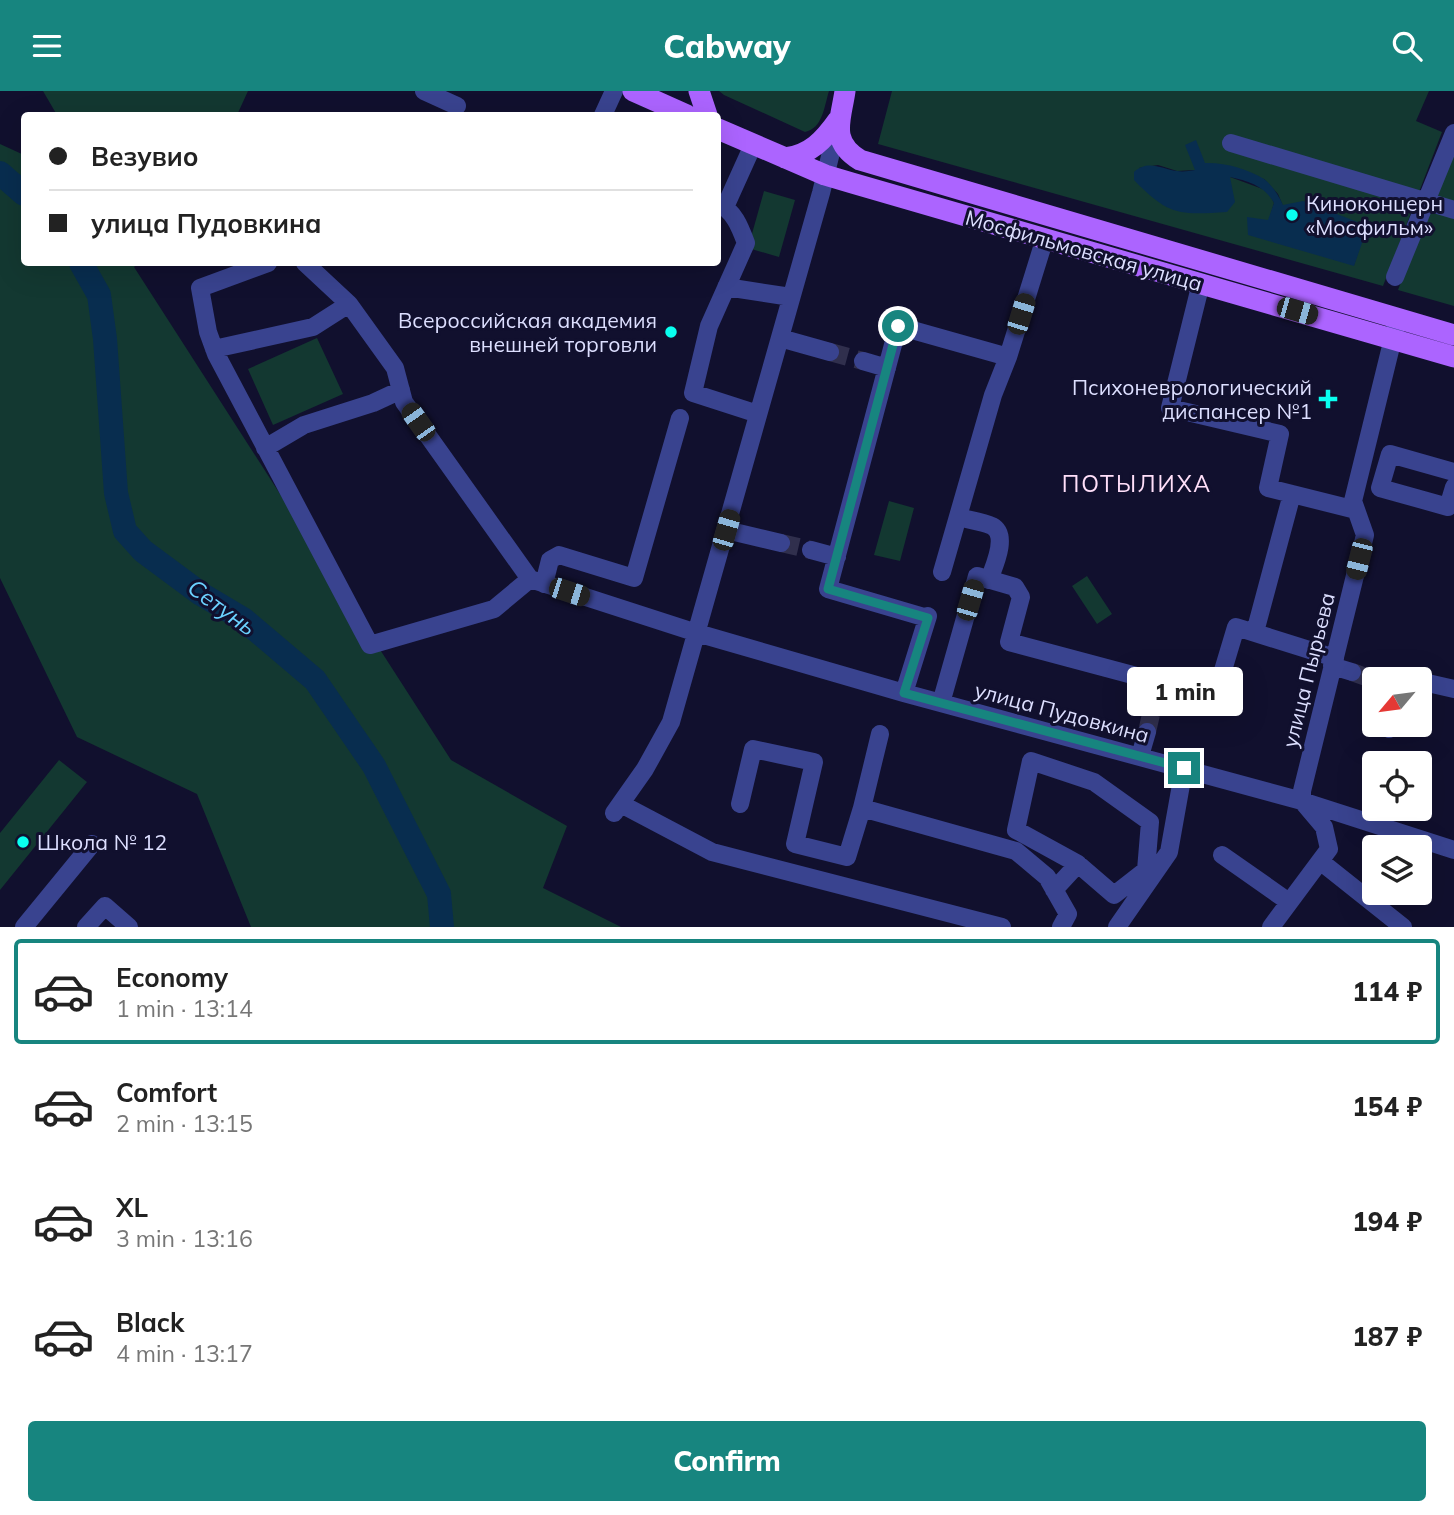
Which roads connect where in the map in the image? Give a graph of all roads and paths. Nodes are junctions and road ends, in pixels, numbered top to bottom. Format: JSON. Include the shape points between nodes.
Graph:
{"nodes":[{"id":1,"x":424,"y":91,"type":"edge"},
{"id":2,"x":614,"y":91,"type":"edge"},
{"id":3,"x":633,"y":91,"type":"edge"},
{"id":4,"x":699,"y":91,"type":"edge"},
{"id":5,"x":845,"y":101,"type":"edge"},
{"id":6,"x":458,"y":104,"type":"edge"},
{"id":7,"x":604,"y":112,"type":"edge"},
{"id":8,"x":680,"y":112,"type":"edge"},
{"id":9,"x":706,"y":112,"type":"edge"},
{"id":10,"x":721,"y":130,"type":"edge"},
{"id":11,"x":1454,"y":133,"type":"edge"},
{"id":12,"x":1231,"y":143,"type":"dead end"},
{"id":13,"x":753,"y":145,"type":"junction"},
{"id":14,"x":785,"y":158,"type":"junction"},
{"id":15,"x":825,"y":175,"type":"junction"},
{"id":16,"x":1425,"y":202,"type":"junction"},
{"id":17,"x":721,"y":205,"type":"edge"},
{"id":18,"x":1454,"y":210,"type":"edge"},
{"id":19,"x":1045,"y":238,"type":"junction"},
{"id":20,"x":260,"y":266,"type":"edge"},
{"id":21,"x":308,"y":266,"type":"edge"},
{"id":22,"x":1395,"y":277,"type":"dead end"},
{"id":23,"x":1201,"y":283,"type":"junction"},
{"id":24,"x":726,"y":287,"type":"junction"},
{"id":25,"x":791,"y":297,"type":"junction"},
{"id":26,"x":349,"y":304,"type":"junction"},
{"id":27,"x":1395,"y":329,"type":"junction"},
{"id":28,"x":1454,"y":335,"type":"edge"},
{"id":29,"x":780,"y":338,"type":"junction"},
{"id":30,"x":214,"y":349,"type":"junction"},
{"id":31,"x":830,"y":352,"type":"tunnel mouth"},
{"id":32,"x":1008,"y":357,"type":"junction"},
{"id":33,"x":1454,"y":357,"type":"edge"},
{"id":34,"x":863,"y":361,"type":"tunnel mouth"},
{"id":35,"x":887,"y":367,"type":"junction"},
{"id":36,"x":401,"y":390,"type":"junction"},
{"id":37,"x":758,"y":414,"type":"junction"},
{"id":38,"x":680,"y":418,"type":"dead end"},
{"id":39,"x":265,"y":447,"type":"junction"},
{"id":40,"x":1454,"y":472,"type":"edge"},
{"id":41,"x":1454,"y":487,"type":"edge"},
{"id":42,"x":1292,"y":494,"type":"junction"},
{"id":43,"x":1356,"y":510,"type":"junction"},
{"id":44,"x":958,"y":517,"type":"junction"},
{"id":45,"x":726,"y":530,"type":"junction"},
{"id":46,"x":781,"y":543,"type":"tunnel mouth"},
{"id":47,"x":811,"y":550,"type":"tunnel mouth"},
{"id":48,"x":837,"y":557,"type":"junction"},
{"id":49,"x":942,"y":572,"type":"dead end"},
{"id":50,"x":989,"y":580,"type":"junction"},
{"id":51,"x":537,"y":582,"type":"junction"},
{"id":52,"x":1255,"y":632,"type":"junction"},
{"id":53,"x":697,"y":633,"type":"junction"},
{"id":54,"x":1334,"y":662,"type":"junction"},
{"id":55,"x":1352,"y":672,"type":"tunnel mouth"},
{"id":56,"x":1159,"y":682,"type":"junction"},
{"id":57,"x":1432,"y":684,"type":"edge"},
{"id":58,"x":1454,"y":689,"type":"edge"},
{"id":59,"x":904,"y":693,"type":"junction"},
{"id":60,"x":1154,"y":701,"type":"tunnel mouth"},
{"id":61,"x":941,"y":703,"type":"junction"},
{"id":62,"x":1147,"y":732,"type":"tunnel mouth"},
{"id":63,"x":880,"y":734,"type":"dead end"},
{"id":64,"x":1140,"y":756,"type":"junction"},
{"id":65,"x":1184,"y":768,"type":"junction"},
{"id":66,"x":1302,"y":801,"type":"junction"},
{"id":67,"x":740,"y":804,"type":"dead end"},
{"id":68,"x":862,"y":809,"type":"junction"},
{"id":69,"x":92,"y":844,"type":"dead end"},
{"id":70,"x":1454,"y":850,"type":"edge"},
{"id":71,"x":1222,"y":855,"type":"dead end"},
{"id":72,"x":1320,"y":861,"type":"junction"},
{"id":73,"x":1078,"y":865,"type":"junction"},
{"id":74,"x":1054,"y":890,"type":"junction"},
{"id":75,"x":1289,"y":902,"type":"junction"},
{"id":76,"x":24,"y":927,"type":"edge"},
{"id":77,"x":86,"y":927,"type":"edge"},
{"id":78,"x":129,"y":927,"type":"edge"},
{"id":79,"x":1002,"y":927,"type":"edge"},
{"id":80,"x":1061,"y":927,"type":"edge"},
{"id":81,"x":1117,"y":927,"type":"edge"},
{"id":82,"x":1270,"y":927,"type":"edge"},
{"id":83,"x":1403,"y":927,"type":"edge"}],
"edges":[{"from":1,"to":6,"type":"street"},
{"from":2,"to":7,"type":"street"},
{"from":3,"to":8,"type":"main road"},
{"from":4,"to":9,"type":"main road"},
{"from":5,"to":14,"type":"main road","via":[[811,150]]},
{"from":5,"to":15,"type":"street"},
{"from":5,"to":27,"type":"main road","name":"Мосфильмовская улица","via":[[839,136],[860,160]]},
{"from":10,"to":13,"type":"main road","name":"Мосфильмовская улица"},
{"from":11,"to":16,"type":"street"},
{"from":12,"to":16,"type":"street"},
{"from":13,"to":14,"type":"main road","name":"Мосфильмовская улица"},
{"from":13,"to":17,"type":"street"},
{"from":14,"to":15,"type":"main road","name":"Мосфильмовская улица"},
{"from":15,"to":19,"type":"main road","name":"Мосфильмовская улица"},
{"from":15,"to":25,"type":"street"},
{"from":16,"to":18,"type":"street"},
{"from":16,"to":22,"type":"street"},
{"from":17,"to":24,"type":"street","via":[[738,222],[746,243]]},
{"from":19,"to":23,"type":"main road","name":"Мосфильмовская улица"},
{"from":19,"to":32,"type":"street"},
{"from":20,"to":30,"type":"street","via":[[200,288]]},
{"from":21,"to":26,"type":"street"},
{"from":23,"to":27,"type":"main road","name":"Мосфильмовская улица"},
{"from":23,"to":42,"type":"street","via":[[1170,408],[1280,434],[1268,488]]},
{"from":24,"to":25,"type":"street"},
{"from":24,"to":37,"type":"street","via":[[709,326],[693,393]]},
{"from":25,"to":29,"type":"street"},
{"from":26,"to":30,"type":"street","via":[[313,327]]},
{"from":26,"to":36,"type":"street","via":[[395,368]]},
{"from":27,"to":28,"type":"main road","name":"Мосфильмовская улица"},
{"from":27,"to":33,"type":"main road","name":"Мосфильмовская улица"},
{"from":27,"to":43,"type":"street","name":"улица Пырьева","via":[[1353,501]]},
{"from":29,"to":31,"type":"street"},
{"from":29,"to":37,"type":"street"},
{"from":30,"to":39,"type":"street"},
{"from":32,"to":35,"type":"street","via":[[898,326]]},
{"from":32,"to":44,"type":"street"},
{"from":34,"to":35,"type":"street"},
{"from":35,"to":48,"type":"street"},
{"from":36,"to":39,"type":"street","via":[[304,425]]},
{"from":36,"to":51,"type":"street","via":[[404,402]]},
{"from":37,"to":45,"type":"street"},
{"from":38,"to":51,"type":"street","via":[[634,578],[559,555],[550,560]]},
{"from":39,"to":51,"type":"street","via":[[370,645],[494,609]]},
{"from":40,"to":41,"type":"street","via":[[1390,454],[1380,488],[1448,507]]},
{"from":42,"to":43,"type":"street"},
{"from":42,"to":52,"type":"street"},
{"from":43,"to":54,"type":"street","name":"улица Пырьева","via":[[1365,535]]},
{"from":44,"to":49,"type":"street"},
{"from":44,"to":50,"type":"street","via":[[998,531],[1000,543]]},
{"from":45,"to":46,"type":"street"},
{"from":45,"to":53,"type":"street"},
{"from":47,"to":48,"type":"street"},
{"from":48,"to":59,"type":"street","via":[[828,589],[928,617]]},
{"from":50,"to":56,"type":"street","via":[[1015,587],[1021,597],[1009,642]]},
{"from":50,"to":61,"type":"street","via":[[977,576]]},
{"from":51,"to":53,"type":"street","name":"улица Пудовкина"},
{"from":52,"to":54,"type":"street"},
{"from":52,"to":56,"type":"street","via":[[1236,627],[1215,697]]},
{"from":53,"to":59,"type":"street","name":"улица Пудовкина"},
{"from":53,"to":79,"type":"street","via":[[671,722],[617,808],[712,852]]},
{"from":54,"to":55,"type":"street"},
{"from":54,"to":66,"type":"street","name":"улица Пырьева"},
{"from":56,"to":60,"type":"street"},
{"from":57,"to":58,"type":"street"},
{"from":59,"to":61,"type":"street","name":"улица Пудовкина"},
{"from":61,"to":64,"type":"street","name":"улица Пудовкина"},
{"from":62,"to":64,"type":"street"},
{"from":63,"to":68,"type":"street"},
{"from":64,"to":65,"type":"street","name":"улица Пудовкина"},
{"from":65,"to":66,"type":"street","name":"улица Пудовкина"},
{"from":65,"to":81,"type":"street","via":[[1169,852]]},
{"from":66,"to":70,"type":"street","name":"улица Пудовкина"},
{"from":66,"to":72,"type":"street","via":[[1324,827],[1329,849]]},
{"from":67,"to":68,"type":"street","via":[[753,749],[814,762],[795,844],[847,857]]},
{"from":68,"to":74,"type":"street","via":[[1016,851],[1047,877]]},
{"from":69,"to":76,"type":"street"},
{"from":71,"to":75,"type":"street"},
{"from":72,"to":75,"type":"street"},
{"from":72,"to":83,"type":"street"},
{"from":73,"to":73,"type":"street","via":[[1114,895],[1146,870],[1150,822],[1094,782],[1031,761],[1016,830]]},
{"from":73,"to":74,"type":"street"},
{"from":74,"to":80,"type":"street","via":[[1068,914]]},
{"from":75,"to":82,"type":"street"},
{"from":77,"to":78,"type":"street","via":[[105,906]]}]}
